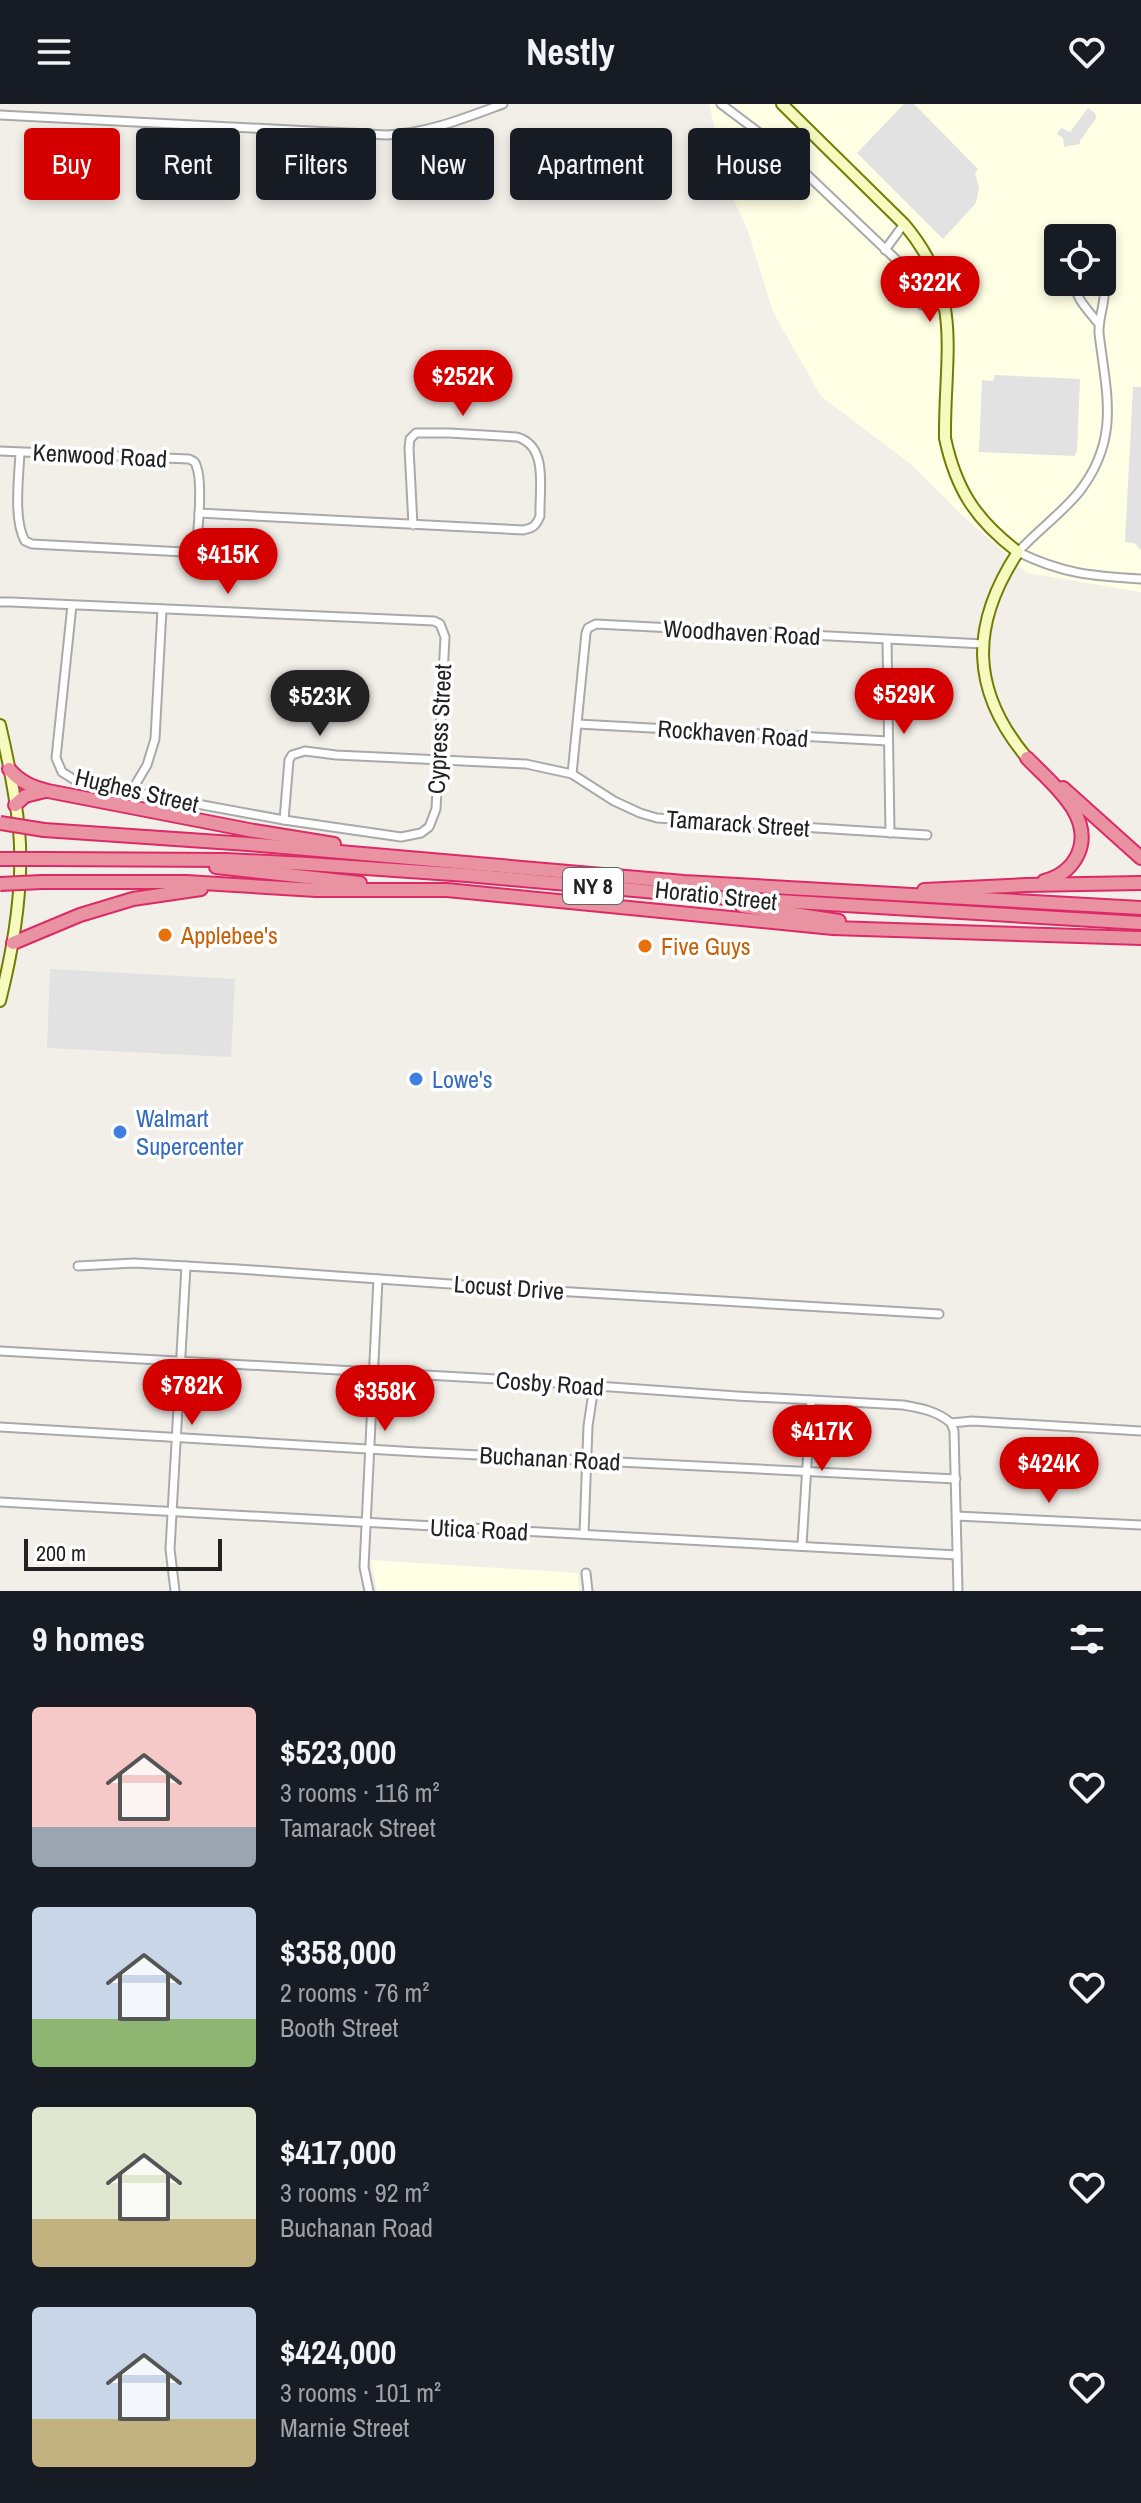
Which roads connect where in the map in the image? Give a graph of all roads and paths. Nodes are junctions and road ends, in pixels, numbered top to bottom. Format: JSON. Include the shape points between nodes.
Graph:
{"nodes":[{"id":1,"x":503,"y":104,"type":"edge"},
{"id":2,"x":721,"y":104,"type":"edge"},
{"id":3,"x":782,"y":104,"type":"edge"},
{"id":4,"x":0,"y":115,"type":"edge"},
{"id":5,"x":904,"y":224,"type":"junction"},
{"id":6,"x":885,"y":250,"type":"junction"},
{"id":7,"x":1078,"y":296,"type":"edge"},
{"id":8,"x":1103,"y":296,"type":"edge"},
{"id":9,"x":945,"y":306,"type":"junction"},
{"id":10,"x":1099,"y":324,"type":"junction"},
{"id":11,"x":0,"y":451,"type":"edge"},
{"id":12,"x":20,"y":452,"type":"junction"},
{"id":13,"x":199,"y":513,"type":"junction"},
{"id":14,"x":413,"y":525,"type":"junction"},
{"id":15,"x":1018,"y":552,"type":"junction"},
{"id":16,"x":1141,"y":579,"type":"edge"},
{"id":17,"x":0,"y":602,"type":"edge"},
{"id":18,"x":72,"y":605,"type":"junction"},
{"id":19,"x":162,"y":609,"type":"junction"},
{"id":20,"x":887,"y":640,"type":"junction"},
{"id":21,"x":984,"y":644,"type":"junction"},
{"id":22,"x":578,"y":724,"type":"junction"},
{"id":23,"x":0,"y":725,"type":"edge"},
{"id":24,"x":888,"y":741,"type":"junction"},
{"id":25,"x":1027,"y":758,"type":"junction"},
{"id":26,"x":438,"y":759,"type":"junction"},
{"id":27,"x":9,"y":769,"type":"junction"},
{"id":28,"x":572,"y":774,"type":"junction"},
{"id":29,"x":48,"y":791,"type":"junction"},
{"id":30,"x":131,"y":792,"type":"junction"},
{"id":31,"x":15,"y":805,"type":"junction"},
{"id":32,"x":284,"y":820,"type":"junction"},
{"id":33,"x":0,"y":823,"type":"edge"},
{"id":34,"x":0,"y":829,"type":"edge"},
{"id":35,"x":44,"y":830,"type":"junction"},
{"id":36,"x":890,"y":833,"type":"junction"},
{"id":37,"x":927,"y":835,"type":"dead end"},
{"id":38,"x":408,"y":858,"type":"junction"},
{"id":39,"x":1141,"y":858,"type":"edge"},
{"id":40,"x":0,"y":859,"type":"edge"},
{"id":41,"x":169,"y":860,"type":"junction"},
{"id":42,"x":1141,"y":883,"type":"edge"},
{"id":43,"x":0,"y":884,"type":"edge"},
{"id":44,"x":235,"y":885,"type":"junction"},
{"id":45,"x":1026,"y":885,"type":"junction"},
{"id":46,"x":414,"y":890,"type":"junction"},
{"id":47,"x":861,"y":892,"type":"junction"},
{"id":48,"x":712,"y":897,"type":"junction"},
{"id":49,"x":1141,"y":908,"type":"edge"},
{"id":50,"x":1141,"y":923,"type":"edge"},
{"id":51,"x":911,"y":932,"type":"junction"},
{"id":52,"x":1141,"y":938,"type":"edge"},
{"id":53,"x":13,"y":943,"type":"junction"},
{"id":54,"x":0,"y":1001,"type":"edge"},
{"id":55,"x":78,"y":1266,"type":"dead end"},
{"id":56,"x":186,"y":1266,"type":"junction"},
{"id":57,"x":378,"y":1279,"type":"junction"},
{"id":58,"x":939,"y":1314,"type":"dead end"},
{"id":59,"x":0,"y":1351,"type":"edge"},
{"id":60,"x":181,"y":1361,"type":"junction"},
{"id":61,"x":374,"y":1372,"type":"junction"},
{"id":62,"x":594,"y":1386,"type":"junction"},
{"id":63,"x":811,"y":1400,"type":"junction"},
{"id":64,"x":951,"y":1423,"type":"junction"},
{"id":65,"x":0,"y":1427,"type":"edge"},
{"id":66,"x":1141,"y":1431,"type":"edge"},
{"id":67,"x":176,"y":1437,"type":"junction"},
{"id":68,"x":369,"y":1448,"type":"junction"},
{"id":69,"x":588,"y":1460,"type":"junction"},
{"id":70,"x":806,"y":1472,"type":"junction"},
{"id":71,"x":956,"y":1479,"type":"junction"},
{"id":72,"x":0,"y":1502,"type":"edge"},
{"id":73,"x":172,"y":1512,"type":"junction"},
{"id":74,"x":957,"y":1516,"type":"junction"},
{"id":75,"x":365,"y":1523,"type":"junction"},
{"id":76,"x":1141,"y":1525,"type":"edge"},
{"id":77,"x":584,"y":1534,"type":"junction"},
{"id":78,"x":802,"y":1545,"type":"junction"},
{"id":79,"x":957,"y":1555,"type":"junction"},
{"id":80,"x":586,"y":1573,"type":"dead end"},
{"id":81,"x":175,"y":1591,"type":"edge"},
{"id":82,"x":369,"y":1591,"type":"edge"},
{"id":83,"x":588,"y":1591,"type":"edge"},
{"id":84,"x":958,"y":1591,"type":"edge"}],
"edges":[{"from":1,"to":4,"type":"street","via":[[430,130],[387,135]]},
{"from":2,"to":6,"type":"street","via":[[777,146]]},
{"from":3,"to":5,"type":"street"},
{"from":5,"to":6,"type":"street"},
{"from":5,"to":9,"type":"street","via":[[930,259]]},
{"from":6,"to":9,"type":"street","via":[[914,282],[919,302]]},
{"from":7,"to":10,"type":"street"},
{"from":8,"to":10,"type":"street"},
{"from":9,"to":15,"type":"street","via":[[948,455],[978,517]]},
{"from":10,"to":15,"type":"street","via":[[1109,406],[1100,453],[1080,491]]},
{"from":11,"to":12,"type":"street","name":"Kenwood Road"},
{"from":12,"to":13,"type":"street","name":"Kenwood Road","via":[[189,459],[197,466]]},
{"from":12,"to":13,"type":"street","via":[[21,534],[32,544],[184,552],[195,547]]},
{"from":13,"to":14,"type":"street"},
{"from":14,"to":14,"type":"street","via":[[409,445],[416,433],[517,437],[532,445],[538,458],[540,516],[533,528]]},
{"from":15,"to":16,"type":"street","via":[[1068,572]]},
{"from":15,"to":21,"type":"street","via":[[993,595]]},
{"from":17,"to":18,"type":"street"},
{"from":18,"to":19,"type":"street"},
{"from":18,"to":30,"type":"street","name":"Hughes Street","via":[[57,764],[78,782]]},
{"from":19,"to":26,"type":"street","name":"Cypress Street","via":[[434,621],[445,637]]},
{"from":19,"to":30,"type":"street","via":[[155,739]]},
{"from":20,"to":21,"type":"street","name":"Woodhaven Road"},
{"from":20,"to":22,"type":"street","name":"Woodhaven Road","via":[[596,624],[586,633]]},
{"from":20,"to":24,"type":"street"},
{"from":21,"to":25,"type":"street","via":[[992,701]]},
{"from":22,"to":24,"type":"street","name":"Rockhaven Road"},
{"from":22,"to":28,"type":"street"},
{"from":23,"to":27,"type":"street"},
{"from":24,"to":36,"type":"street"},
{"from":25,"to":39,"type":"highway"},
{"from":25,"to":45,"type":"highway","via":[[1071,807],[1082,838],[1068,869]]},
{"from":26,"to":28,"type":"street","name":"Tamarack Street","via":[[526,764]]},
{"from":26,"to":32,"type":"street","name":"Tamarack Street","via":[[298,752],[289,760]]},
{"from":26,"to":32,"type":"street","name":"Cypress Street","via":[[436,809],[421,833],[401,837]]},
{"from":27,"to":29,"type":"highway"},
{"from":27,"to":31,"type":"street"},
{"from":28,"to":36,"type":"street","name":"Tamarack Street","via":[[614,801],[657,818]]},
{"from":29,"to":31,"type":"highway","via":[[25,796]]},
{"from":29,"to":38,"type":"highway"},
{"from":30,"to":32,"type":"street","name":"Hughes Street"},
{"from":31,"to":53,"type":"street","via":[[19,859]]},
{"from":33,"to":35,"type":"highway","bridge":true},
{"from":34,"to":35,"type":"highway","number":"NY 8","bridge":true},
{"from":35,"to":38,"type":"highway","number":"NY 8"},
{"from":36,"to":37,"type":"street","name":"Tamarack Street"},
{"from":38,"to":47,"type":"highway","number":"NY 8"},
{"from":40,"to":41,"type":"highway","number":"NY 8","bridge":true},
{"from":41,"to":46,"type":"highway"},
{"from":41,"to":48,"type":"highway","number":"NY 8","via":[[419,871]]},
{"from":42,"to":45,"type":"highway"},
{"from":43,"to":44,"type":"highway","bridge":true},
{"from":44,"to":46,"type":"highway","name":"Horatio Street"},
{"from":44,"to":53,"type":"highway","via":[[133,899]]},
{"from":45,"to":47,"type":"highway"},
{"from":46,"to":51,"type":"highway","name":"Horatio Street","via":[[756,923]]},
{"from":47,"to":49,"type":"highway","number":"NY 8"},
{"from":48,"to":50,"type":"highway","number":"NY 8"},
{"from":48,"to":51,"type":"highway"},
{"from":51,"to":52,"type":"highway","name":"Horatio Street"},
{"from":53,"to":54,"type":"street"},
{"from":55,"to":56,"type":"street","name":"Locust Drive"},
{"from":56,"to":57,"type":"street","name":"Locust Drive"},
{"from":56,"to":60,"type":"street"},
{"from":57,"to":58,"type":"street","name":"Locust Drive"},
{"from":57,"to":61,"type":"street"},
{"from":59,"to":60,"type":"street","name":"Cosby Road"},
{"from":60,"to":61,"type":"street","name":"Cosby Road"},
{"from":60,"to":67,"type":"street"},
{"from":61,"to":62,"type":"street","name":"Cosby Road"},
{"from":61,"to":68,"type":"street"},
{"from":62,"to":63,"type":"street","name":"Cosby Road"},
{"from":62,"to":69,"type":"street"},
{"from":63,"to":64,"type":"street","name":"Cosby Road","via":[[903,1405]]},
{"from":63,"to":70,"type":"street"},
{"from":64,"to":66,"type":"street"},
{"from":64,"to":71,"type":"street"},
{"from":65,"to":67,"type":"street","name":"Buchanan Road"},
{"from":67,"to":68,"type":"street","name":"Buchanan Road"},
{"from":67,"to":73,"type":"street"},
{"from":68,"to":69,"type":"street","name":"Buchanan Road"},
{"from":68,"to":75,"type":"street"},
{"from":69,"to":70,"type":"street","name":"Buchanan Road"},
{"from":69,"to":77,"type":"street"},
{"from":70,"to":71,"type":"street","name":"Buchanan Road"},
{"from":70,"to":78,"type":"street"},
{"from":71,"to":74,"type":"street"},
{"from":72,"to":73,"type":"street","name":"Utica Road"},
{"from":73,"to":75,"type":"street","name":"Utica Road"},
{"from":73,"to":81,"type":"street"},
{"from":74,"to":76,"type":"street"},
{"from":74,"to":79,"type":"street"},
{"from":75,"to":77,"type":"street","name":"Utica Road"},
{"from":75,"to":82,"type":"street"},
{"from":77,"to":78,"type":"street","name":"Utica Road"},
{"from":78,"to":79,"type":"street","name":"Utica Road"},
{"from":79,"to":84,"type":"street"},
{"from":80,"to":83,"type":"street"}]}
